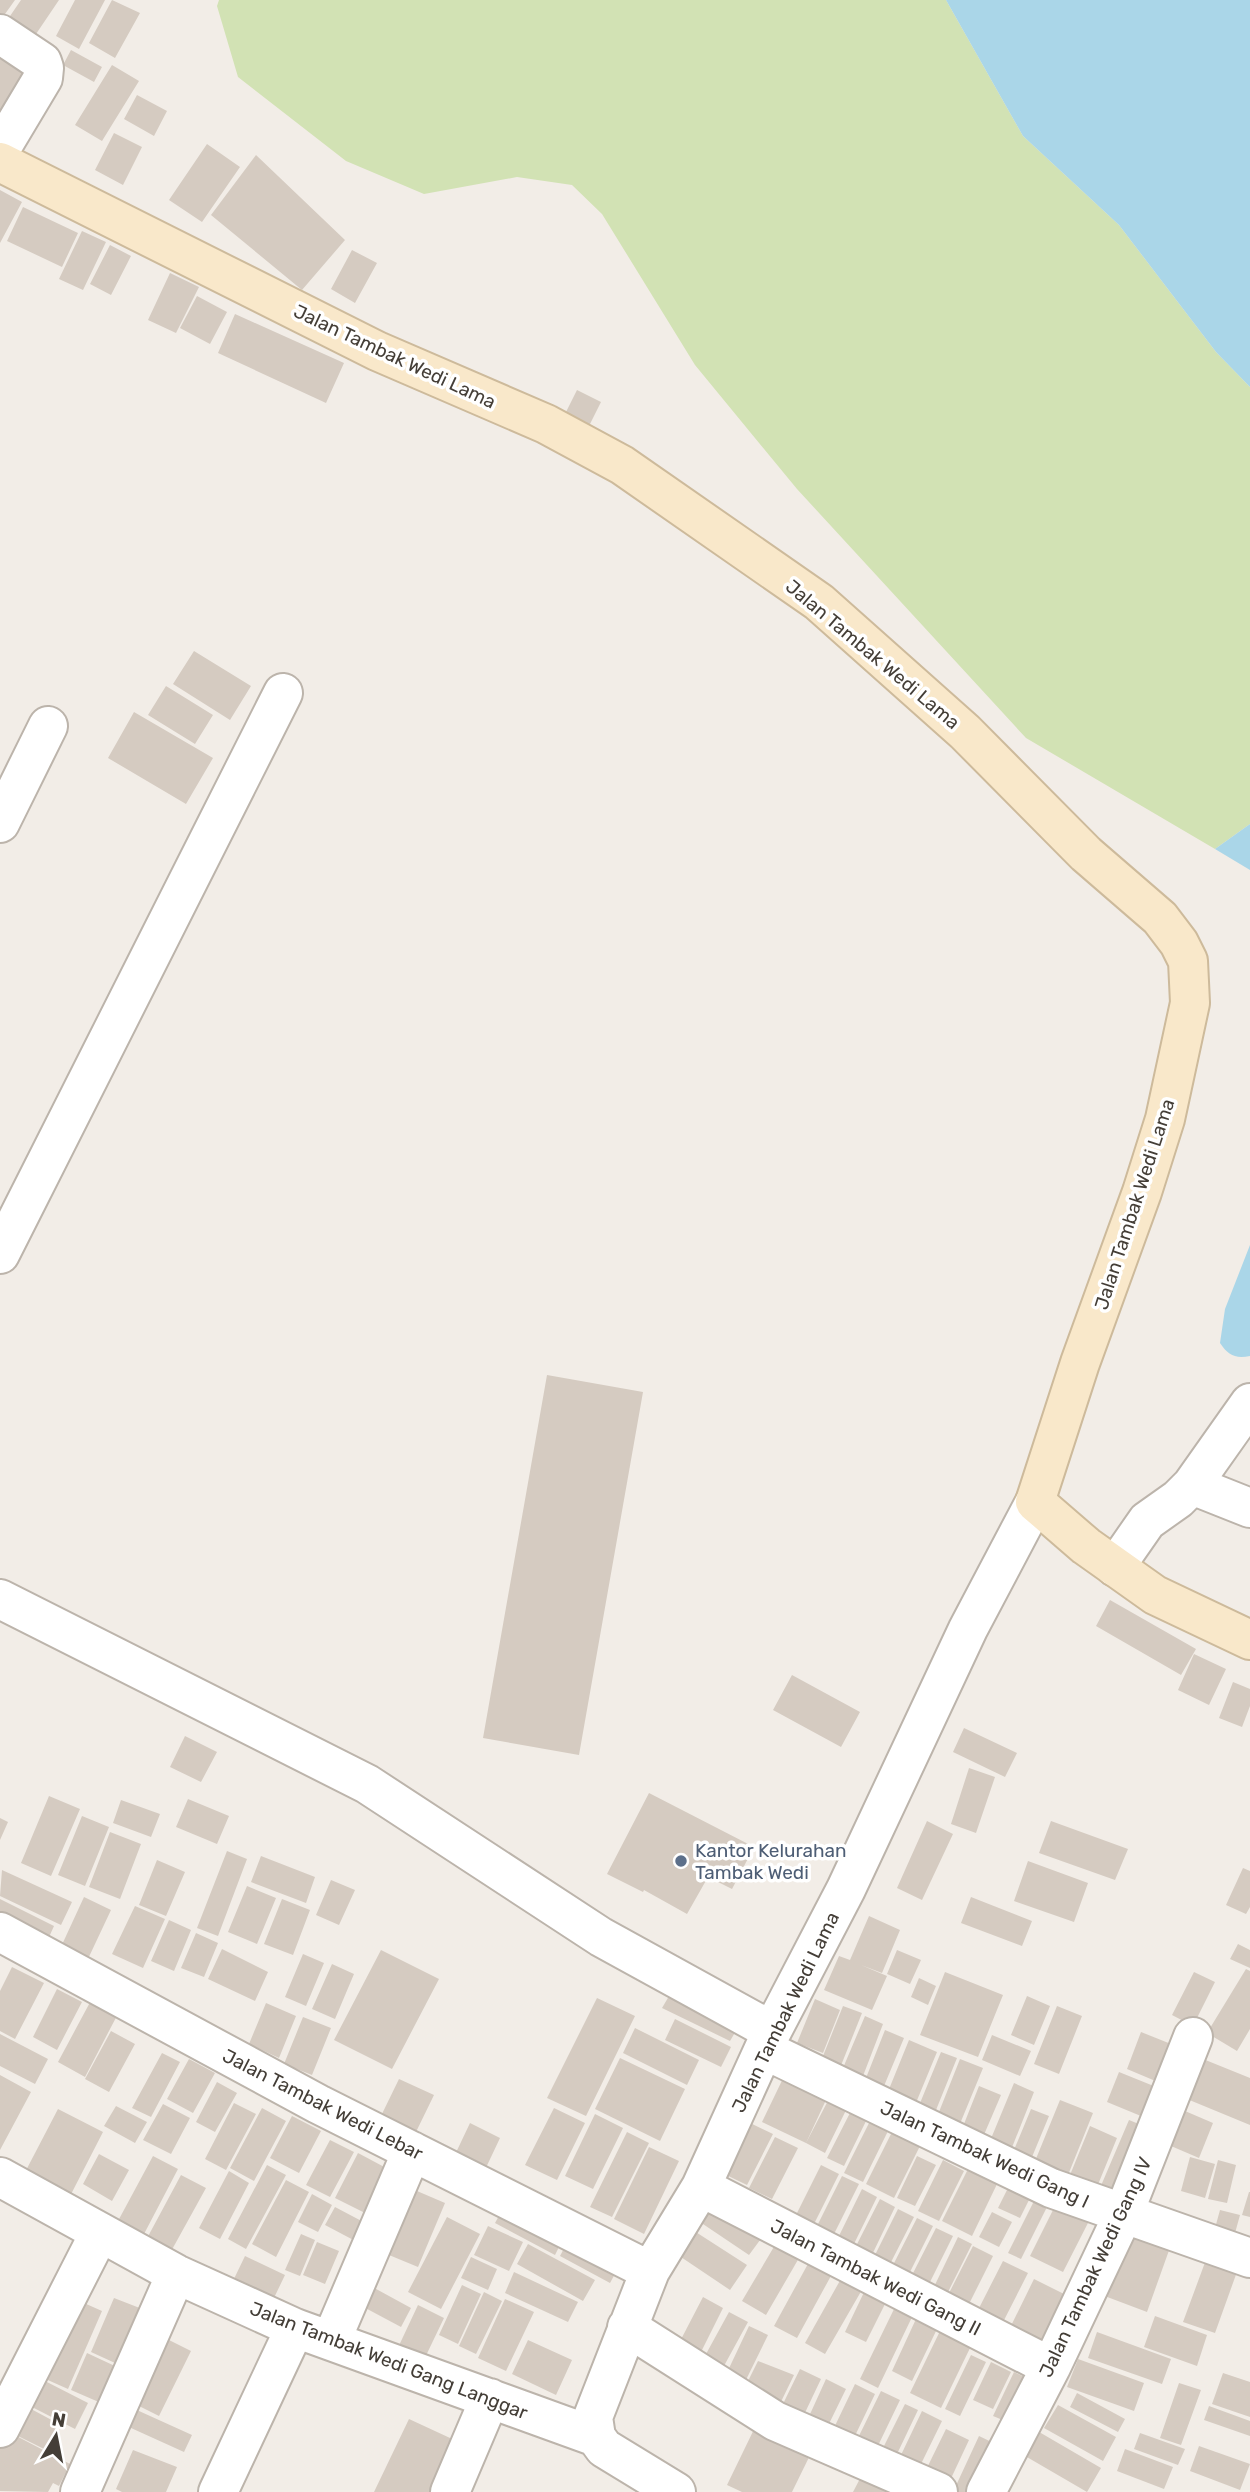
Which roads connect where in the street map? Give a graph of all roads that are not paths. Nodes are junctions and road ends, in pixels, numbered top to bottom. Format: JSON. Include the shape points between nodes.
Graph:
{"nodes":[{"id":1,"x":0,"y":34,"type":"edge"},
{"id":2,"x":0,"y":150,"type":"edge"},
{"id":3,"x":0,"y":162,"type":"edge"},
{"id":4,"x":283,"y":693,"type":"dead end"},
{"id":5,"x":48,"y":726,"type":"dead end"},
{"id":6,"x":0,"y":824,"type":"edge"},
{"id":7,"x":0,"y":1254,"type":"edge"},
{"id":8,"x":1250,"y":1404,"type":"edge"},
{"id":9,"x":1192,"y":1485,"type":"junction"},
{"id":10,"x":1035,"y":1502,"type":"junction"},
{"id":11,"x":1250,"y":1508,"type":"edge"},
{"id":12,"x":1115,"y":1567,"type":"junction"},
{"id":13,"x":0,"y":1599,"type":"edge"},
{"id":14,"x":1250,"y":1640,"type":"edge"},
{"id":15,"x":0,"y":1932,"type":"edge"},
{"id":16,"x":1193,"y":2037,"type":"dead end"},
{"id":17,"x":769,"y":2040,"type":"junction"},
{"id":18,"x":412,"y":2151,"type":"junction"},
{"id":19,"x":0,"y":2178,"type":"edge"},
{"id":20,"x":701,"y":2187,"type":"junction"},
{"id":21,"x":1123,"y":2215,"type":"junction"},
{"id":22,"x":100,"y":2232,"type":"junction"},
{"id":23,"x":1250,"y":2258,"type":"edge"},
{"id":24,"x":650,"y":2271,"type":"junction"},
{"id":25,"x":176,"y":2274,"type":"junction"},
{"id":26,"x":627,"y":2327,"type":"junction"},
{"id":27,"x":295,"y":2328,"type":"junction"},
{"id":28,"x":331,"y":2341,"type":"junction"},
{"id":29,"x":1051,"y":2367,"type":"junction"},
{"id":30,"x":490,"y":2398,"type":"junction"},
{"id":31,"x":0,"y":2427,"type":"edge"},
{"id":32,"x":596,"y":2437,"type":"junction"},
{"id":33,"x":80,"y":2492,"type":"edge"},
{"id":34,"x":218,"y":2492,"type":"edge"},
{"id":35,"x":450,"y":2492,"type":"edge"},
{"id":36,"x":676,"y":2492,"type":"edge"},
{"id":37,"x":937,"y":2492,"type":"edge"},
{"id":38,"x":986,"y":2492,"type":"edge"}],
"edges":[{"from":1,"to":2,"type":"street","via":[[42,62],[44,68],[43,78]]},
{"from":3,"to":10,"type":"street","name":"Jalan Tambak Wedi Lama","via":[[377,351],[546,424],[622,465],[818,603],[965,732],[1086,853],[1160,918],[1188,961],[1191,1003],[1165,1119]]},
{"from":4,"to":7,"type":"street"},
{"from":5,"to":6,"type":"street"},
{"from":8,"to":9,"type":"street"},
{"from":9,"to":11,"type":"street"},
{"from":9,"to":12,"type":"street","via":[[1147,1521]]},
{"from":10,"to":12,"type":"street"},
{"from":10,"to":17,"type":"street","name":"Jalan Tambak Wedi Lama"},
{"from":12,"to":14,"type":"street","via":[[1156,1595]]},
{"from":13,"to":17,"type":"street","name":"Jalan Tambak Wedi Gang I","via":[[367,1784]]},
{"from":15,"to":18,"type":"street","name":"Jalan Tambak Wedi Lebar"},
{"from":16,"to":21,"type":"street","name":"Jalan Tambak Wedi Gang IV"},
{"from":17,"to":20,"type":"street","name":"Jalan Tambak Wedi Lama"},
{"from":17,"to":21,"type":"street","name":"Jalan Tambak Wedi Gang I","via":[[1052,2188]]},
{"from":18,"to":24,"type":"street","name":"Jalan Tambak Wedi Lebar"},
{"from":18,"to":28,"type":"street"},
{"from":19,"to":22,"type":"street","name":"Jalan Tambak Wedi Gang Langgar"},
{"from":20,"to":24,"type":"street","name":"Jalan Tambak Wedi Lama"},
{"from":20,"to":29,"type":"street","name":"Jalan Tambak Wedi Gang II"},
{"from":21,"to":23,"type":"street","name":"Jalan Tambak Wedi Gang I"},
{"from":21,"to":29,"type":"street","name":"Jalan Tambak Wedi Gang IV"},
{"from":22,"to":25,"type":"street","name":"Jalan Tambak Wedi Gang Langgar"},
{"from":22,"to":31,"type":"street"},
{"from":24,"to":26,"type":"street","name":"Jalan Tambak Wedi Lama"},
{"from":25,"to":27,"type":"street","name":"Jalan Tambak Wedi Gang Langgar"},
{"from":25,"to":33,"type":"street"},
{"from":26,"to":32,"type":"street","name":"Jalan Tambak Wedi Lama","via":[[593,2417]]},
{"from":26,"to":37,"type":"street","via":[[775,2421]]},
{"from":27,"to":28,"type":"street","name":"Jalan Tambak Wedi Gang Langgar"},
{"from":27,"to":34,"type":"street"},
{"from":28,"to":30,"type":"street","name":"Jalan Tambak Wedi Gang Langgar"},
{"from":29,"to":38,"type":"street","name":"Jalan Tambak Wedi Gang IV"},
{"from":30,"to":32,"type":"street","name":"Jalan Tambak Wedi Gang Langgar"},
{"from":30,"to":35,"type":"street"},
{"from":32,"to":36,"type":"street","via":[[604,2448]]}]}
